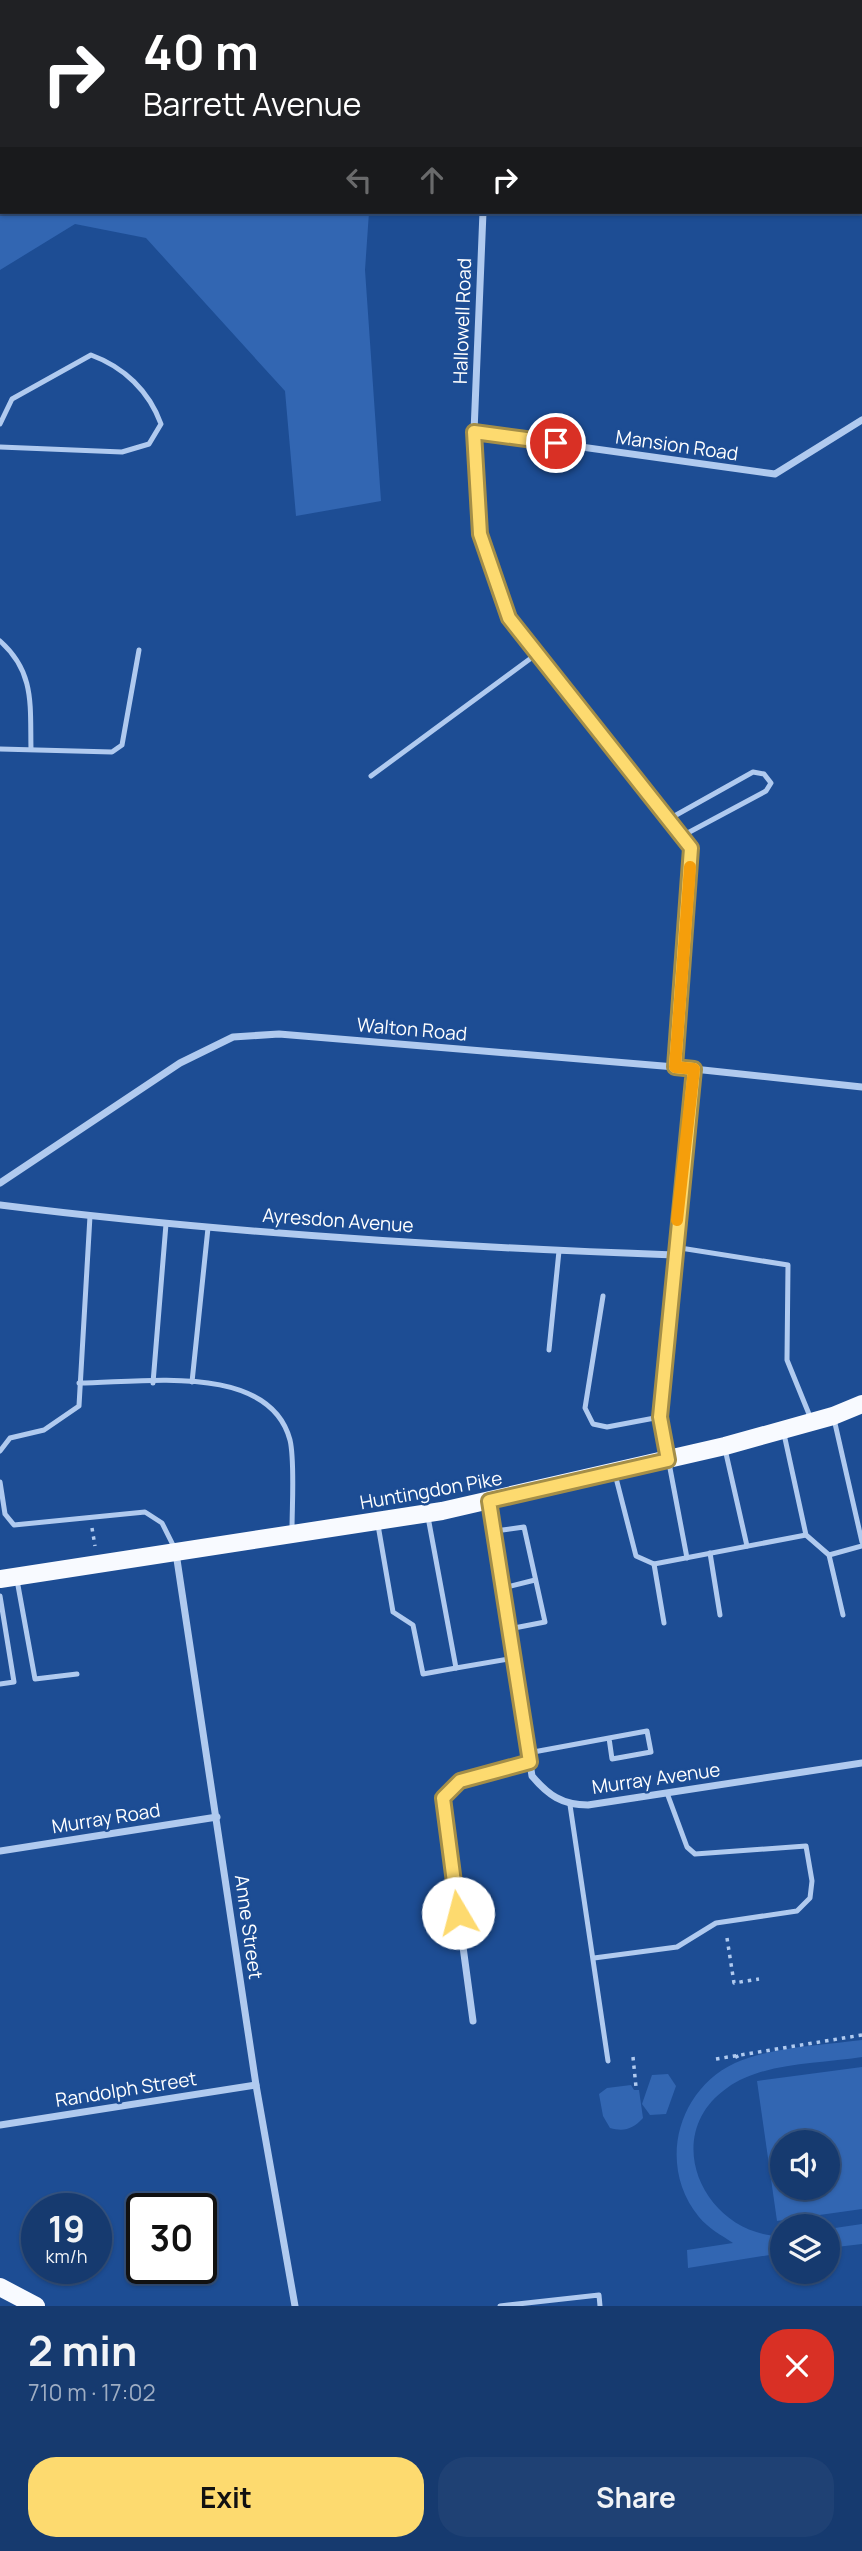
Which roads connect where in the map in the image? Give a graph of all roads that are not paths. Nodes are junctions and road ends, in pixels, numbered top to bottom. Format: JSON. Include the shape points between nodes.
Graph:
{"nodes":[{"id":1,"x":483,"y":214,"type":"edge"},
{"id":2,"x":862,"y":420,"type":"edge"},
{"id":3,"x":0,"y":424,"type":"edge"},
{"id":4,"x":474,"y":432,"type":"junction"},
{"id":5,"x":0,"y":447,"type":"edge"},
{"id":6,"x":0,"y":641,"type":"edge"},
{"id":7,"x":139,"y":650,"type":"dead end"},
{"id":8,"x":538,"y":653,"type":"junction"},
{"id":9,"x":31,"y":748,"type":"junction"},
{"id":10,"x":0,"y":749,"type":"edge"},
{"id":11,"x":371,"y":776,"type":"dead end"},
{"id":12,"x":669,"y":819,"type":"junction"},
{"id":13,"x":682,"y":836,"type":"junction"},
{"id":14,"x":675,"y":1067,"type":"junction"},
{"id":15,"x":694,"y":1069,"type":"junction"},
{"id":16,"x":862,"y":1087,"type":"edge"},
{"id":17,"x":0,"y":1183,"type":"edge"},
{"id":18,"x":0,"y":1205,"type":"edge"},
{"id":19,"x":90,"y":1216,"type":"junction"},
{"id":20,"x":166,"y":1224,"type":"junction"},
{"id":21,"x":208,"y":1228,"type":"junction"},
{"id":22,"x":559,"y":1251,"type":"junction"},
{"id":23,"x":674,"y":1251,"type":"junction"},
{"id":24,"x":603,"y":1296,"type":"dead end"},
{"id":25,"x":549,"y":1350,"type":"dead end"},
{"id":26,"x":153,"y":1382,"type":"junction"},
{"id":27,"x":192,"y":1382,"type":"junction"},
{"id":28,"x":79,"y":1383,"type":"junction"},
{"id":29,"x":862,"y":1404,"type":"edge"},
{"id":30,"x":833,"y":1416,"type":"junction"},
{"id":31,"x":660,"y":1417,"type":"junction"},
{"id":32,"x":812,"y":1422,"type":"junction"},
{"id":33,"x":783,"y":1430,"type":"junction"},
{"id":34,"x":725,"y":1446,"type":"junction"},
{"id":35,"x":0,"y":1451,"type":"edge"},
{"id":36,"x":668,"y":1460,"type":"junction"},
{"id":37,"x":615,"y":1473,"type":"junction"},
{"id":38,"x":0,"y":1482,"type":"edge"},
{"id":39,"x":489,"y":1501,"type":"junction"},
{"id":40,"x":427,"y":1514,"type":"junction"},
{"id":41,"x":377,"y":1522,"type":"junction"},
{"id":42,"x":495,"y":1531,"type":"junction"},
{"id":43,"x":292,"y":1534,"type":"junction"},
{"id":44,"x":806,"y":1535,"type":"junction"},
{"id":45,"x":862,"y":1544,"type":"edge"},
{"id":46,"x":747,"y":1546,"type":"junction"},
{"id":47,"x":176,"y":1552,"type":"junction"},
{"id":48,"x":710,"y":1553,"type":"junction"},
{"id":49,"x":829,"y":1555,"type":"junction"},
{"id":50,"x":687,"y":1558,"type":"junction"},
{"id":51,"x":654,"y":1564,"type":"junction"},
{"id":52,"x":8,"y":1578,"type":"edge"},
{"id":53,"x":536,"y":1580,"type":"junction"},
{"id":54,"x":503,"y":1588,"type":"junction"},
{"id":55,"x":0,"y":1596,"type":"edge"},
{"id":56,"x":720,"y":1615,"type":"dead end"},
{"id":57,"x":843,"y":1615,"type":"dead end"},
{"id":58,"x":664,"y":1623,"type":"dead end"},
{"id":59,"x":509,"y":1629,"type":"junction"},
{"id":60,"x":514,"y":1658,"type":"junction"},
{"id":61,"x":456,"y":1668,"type":"junction"},
{"id":62,"x":77,"y":1674,"type":"dead end"},
{"id":63,"x":0,"y":1684,"type":"edge"},
{"id":64,"x":609,"y":1738,"type":"junction"},
{"id":65,"x":528,"y":1752,"type":"junction"},
{"id":66,"x":530,"y":1762,"type":"junction"},
{"id":67,"x":862,"y":1763,"type":"edge"},
{"id":68,"x":667,"y":1793,"type":"junction"},
{"id":69,"x":570,"y":1805,"type":"junction"},
{"id":70,"x":217,"y":1817,"type":"junction"},
{"id":71,"x":0,"y":1851,"type":"edge"},
{"id":72,"x":594,"y":1958,"type":"junction"},
{"id":73,"x":473,"y":2021,"type":"dead end"},
{"id":74,"x":608,"y":2061,"type":"dead end"},
{"id":75,"x":256,"y":2085,"type":"junction"},
{"id":76,"x":0,"y":2124,"type":"edge"},
{"id":77,"x":0,"y":2287,"type":"edge"},
{"id":78,"x":36,"y":2306,"type":"edge"},
{"id":79,"x":295,"y":2306,"type":"edge"},
{"id":80,"x":500,"y":2306,"type":"edge"},
{"id":81,"x":600,"y":2306,"type":"edge"}],
"edges":[{"from":1,"to":4,"type":"street","name":"Hallowell Road"},
{"from":2,"to":4,"type":"street","name":"Mansion Road","via":[[775,474]]},
{"from":3,"to":5,"type":"lane","via":[[12,399],[91,355],[115,363],[153,402],[161,424],[149,444],[122,452]]},
{"from":4,"to":8,"type":"street","name":"Hallowell Road","via":[[480,534],[509,618]]},
{"from":6,"to":9,"type":"lane","via":[[24,667]]},
{"from":7,"to":9,"type":"lane","via":[[122,745],[112,752]]},
{"from":8,"to":11,"type":"lane"},
{"from":8,"to":12,"type":"street","name":"Hallowell Road"},
{"from":9,"to":10,"type":"lane"},
{"from":12,"to":13,"type":"street","name":"Hallowell Road"},
{"from":12,"to":13,"type":"lane","via":[[754,772],[764,774],[771,783],[766,791]]},
{"from":13,"to":14,"type":"street","via":[[691,848]]},
{"from":14,"to":15,"type":"street","name":"Walton Road"},
{"from":14,"to":17,"type":"street","name":"Walton Road","via":[[279,1034],[233,1037],[180,1063]]},
{"from":15,"to":16,"type":"street","name":"Walton Road"},
{"from":15,"to":23,"type":"street"},
{"from":18,"to":19,"type":"street","name":"Ayresdon Avenue"},
{"from":19,"to":20,"type":"street","name":"Ayresdon Avenue"},
{"from":19,"to":28,"type":"lane"},
{"from":20,"to":21,"type":"street","name":"Ayresdon Avenue"},
{"from":20,"to":26,"type":"lane"},
{"from":21,"to":22,"type":"street","name":"Ayresdon Avenue"},
{"from":21,"to":27,"type":"lane"},
{"from":22,"to":23,"type":"street","name":"Ayresdon Avenue"},
{"from":22,"to":25,"type":"lane"},
{"from":23,"to":31,"type":"street"},
{"from":23,"to":32,"type":"lane","via":[[788,1265],[787,1360]]},
{"from":24,"to":31,"type":"lane","via":[[585,1408],[593,1424],[607,1427]]},
{"from":26,"to":27,"type":"lane"},
{"from":26,"to":28,"type":"lane"},
{"from":27,"to":43,"type":"lane","via":[[217,1382],[248,1392],[274,1412],[290,1439]]},
{"from":28,"to":35,"type":"lane","via":[[79,1406],[44,1430],[10,1438]]},
{"from":29,"to":30,"type":"main road","name":"Huntingdon Pike"},
{"from":30,"to":32,"type":"main road","name":"Huntingdon Pike"},
{"from":30,"to":45,"type":"lane"},
{"from":31,"to":36,"type":"street"},
{"from":32,"to":33,"type":"main road","name":"Huntingdon Pike"},
{"from":33,"to":34,"type":"main road","name":"Huntingdon Pike"},
{"from":33,"to":44,"type":"lane"},
{"from":34,"to":36,"type":"main road","name":"Huntingdon Pike"},
{"from":34,"to":46,"type":"lane"},
{"from":36,"to":37,"type":"main road","name":"Huntingdon Pike"},
{"from":36,"to":50,"type":"lane"},
{"from":37,"to":39,"type":"main road","name":"Huntingdon Pike"},
{"from":37,"to":51,"type":"lane","via":[[636,1556]]},
{"from":38,"to":47,"type":"lane","via":[[5,1514],[14,1525],[145,1512],[162,1523]]},
{"from":39,"to":40,"type":"main road","name":"Huntingdon Pike"},
{"from":39,"to":42,"type":"street","name":"Murray Avenue"},
{"from":40,"to":41,"type":"main road","name":"Huntingdon Pike"},
{"from":40,"to":61,"type":"lane"},
{"from":41,"to":43,"type":"main road","name":"Huntingdon Pike"},
{"from":41,"to":61,"type":"lane","via":[[393,1612],[413,1625],[424,1674]]},
{"from":42,"to":53,"type":"lane","via":[[524,1527]]},
{"from":42,"to":54,"type":"street","name":"Murray Avenue"},
{"from":43,"to":47,"type":"main road","name":"Huntingdon Pike"},
{"from":44,"to":46,"type":"lane"},
{"from":44,"to":49,"type":"lane"},
{"from":45,"to":49,"type":"lane"},
{"from":46,"to":48,"type":"lane"},
{"from":47,"to":52,"type":"main road","name":"Huntingdon Pike"},
{"from":47,"to":70,"type":"street","name":"Anne Street"},
{"from":48,"to":50,"type":"lane"},
{"from":48,"to":56,"type":"lane"},
{"from":49,"to":57,"type":"lane"},
{"from":50,"to":51,"type":"lane"},
{"from":51,"to":58,"type":"lane"},
{"from":52,"to":62,"type":"lane","via":[[35,1679]]},
{"from":53,"to":54,"type":"lane"},
{"from":53,"to":59,"type":"lane","via":[[545,1622]]},
{"from":54,"to":59,"type":"street","name":"Murray Avenue"},
{"from":55,"to":63,"type":"lane","via":[[14,1682]]},
{"from":59,"to":60,"type":"street","name":"Murray Avenue"},
{"from":60,"to":61,"type":"lane"},
{"from":60,"to":65,"type":"street","name":"Murray Avenue"},
{"from":64,"to":64,"type":"lane","via":[[612,1759],[651,1752],[647,1731]]},
{"from":64,"to":65,"type":"lane"},
{"from":65,"to":66,"type":"street","name":"Murray Avenue"},
{"from":66,"to":69,"type":"street","name":"Murray Avenue","via":[[532,1776],[546,1794]]},
{"from":66,"to":73,"type":"street","via":[[460,1781],[443,1798]]},
{"from":67,"to":68,"type":"street","name":"Murray Avenue"},
{"from":68,"to":69,"type":"street","name":"Murray Avenue"},
{"from":68,"to":72,"type":"lane","via":[[687,1847],[695,1854],[806,1846],[810,1898],[797,1911],[716,1923],[677,1947]]},
{"from":69,"to":72,"type":"lane"},
{"from":70,"to":71,"type":"street","name":"Murray Road"},
{"from":70,"to":75,"type":"street","name":"Anne Street"},
{"from":72,"to":74,"type":"lane"},
{"from":75,"to":76,"type":"street","name":"Randolph Street"},
{"from":75,"to":79,"type":"street","name":"Anne Street"},
{"from":77,"to":78,"type":"main road"},
{"from":80,"to":81,"type":"lane","via":[[598,2295]]}]}
